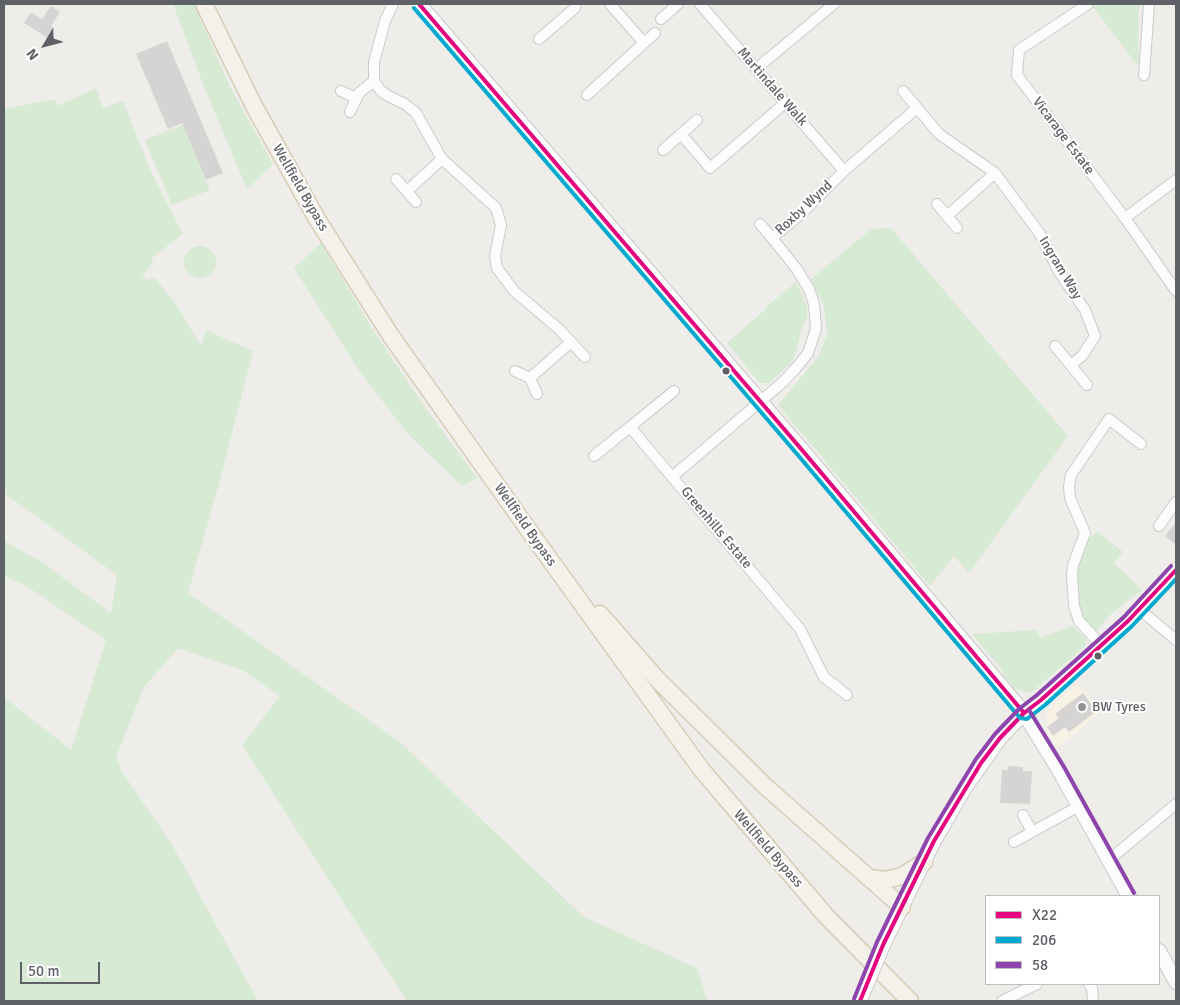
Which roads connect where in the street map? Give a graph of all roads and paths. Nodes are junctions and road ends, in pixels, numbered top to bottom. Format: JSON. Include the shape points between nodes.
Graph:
{"nodes":[{"id":1,"x":204,"y":4,"type":"edge"},
{"id":2,"x":393,"y":4,"type":"edge"},
{"id":3,"x":419,"y":4,"type":"edge"},
{"id":4,"x":576,"y":4,"type":"edge"},
{"id":5,"x":610,"y":4,"type":"edge"},
{"id":6,"x":678,"y":4,"type":"edge"},
{"id":7,"x":700,"y":4,"type":"edge"},
{"id":8,"x":834,"y":4,"type":"edge"},
{"id":9,"x":1088,"y":4,"type":"edge"},
{"id":10,"x":1149,"y":4,"type":"edge"},
{"id":11,"x":661,"y":18,"type":"dead end"},
{"id":12,"x":655,"y":34,"type":"dead end"},
{"id":13,"x":539,"y":39,"type":"dead end"},
{"id":14,"x":644,"y":43,"type":"junction"},
{"id":15,"x":756,"y":69,"type":"junction"},
{"id":16,"x":1144,"y":75,"type":"dead end"},
{"id":17,"x":374,"y":81,"type":"junction"},
{"id":18,"x":341,"y":91,"type":"dead end"},
{"id":19,"x":903,"y":91,"type":"dead end"},
{"id":20,"x":586,"y":94,"type":"dead end"},
{"id":21,"x":356,"y":98,"type":"junction"},
{"id":22,"x":785,"y":102,"type":"junction"},
{"id":23,"x":917,"y":108,"type":"junction"},
{"id":24,"x":350,"y":112,"type":"dead end"},
{"id":25,"x":698,"y":120,"type":"dead end"},
{"id":26,"x":681,"y":134,"type":"junction"},
{"id":27,"x":663,"y":150,"type":"dead end"},
{"id":28,"x":442,"y":159,"type":"junction"},
{"id":29,"x":844,"y":171,"type":"junction"},
{"id":30,"x":995,"y":173,"type":"junction"},
{"id":31,"x":396,"y":179,"type":"dead end"},
{"id":32,"x":1176,"y":180,"type":"edge"},
{"id":33,"x":406,"y":191,"type":"junction"},
{"id":34,"x":416,"y":202,"type":"dead end"},
{"id":35,"x":937,"y":204,"type":"dead end"},
{"id":36,"x":947,"y":216,"type":"junction"},
{"id":37,"x":1125,"y":218,"type":"junction"},
{"id":38,"x":760,"y":224,"type":"dead end"},
{"id":39,"x":957,"y":228,"type":"dead end"},
{"id":40,"x":772,"y":238,"type":"junction"},
{"id":41,"x":1176,"y":291,"type":"edge"},
{"id":42,"x":571,"y":342,"type":"junction"},
{"id":43,"x":1055,"y":346,"type":"dead end"},
{"id":44,"x":585,"y":357,"type":"dead end"},
{"id":45,"x":1071,"y":365,"type":"junction"},
{"id":46,"x":515,"y":371,"type":"dead end"},
{"id":47,"x":530,"y":378,"type":"junction"},
{"id":48,"x":1088,"y":384,"type":"dead end"},
{"id":49,"x":674,"y":391,"type":"dead end"},
{"id":50,"x":536,"y":394,"type":"dead end"},
{"id":51,"x":760,"y":401,"type":"junction"},
{"id":52,"x":630,"y":427,"type":"junction"},
{"id":53,"x":1141,"y":444,"type":"dead end"},
{"id":54,"x":594,"y":456,"type":"dead end"},
{"id":55,"x":672,"y":477,"type":"junction"},
{"id":56,"x":1176,"y":502,"type":"edge"},
{"id":57,"x":1159,"y":526,"type":"dead end"},
{"id":58,"x":540,"y":547,"type":"junction"},
{"id":59,"x":1176,"y":570,"type":"edge"},
{"id":60,"x":1139,"y":609,"type":"junction"},
{"id":61,"x":1176,"y":640,"type":"edge"},
{"id":62,"x":1101,"y":645,"type":"junction"},
{"id":63,"x":847,"y":695,"type":"dead end"},
{"id":64,"x":1024,"y":713,"type":"junction"},
{"id":65,"x":1176,"y":804,"type":"edge"},
{"id":66,"x":1079,"y":806,"type":"junction"},
{"id":67,"x":1023,"y":815,"type":"dead end"},
{"id":68,"x":1032,"y":832,"type":"junction"},
{"id":69,"x":1014,"y":842,"type":"dead end"},
{"id":70,"x":1109,"y":860,"type":"junction"},
{"id":71,"x":924,"y":862,"type":"junction"},
{"id":72,"x":870,"y":878,"type":"junction"},
{"id":73,"x":1127,"y":895,"type":"edge"},
{"id":74,"x":902,"y":908,"type":"junction"},
{"id":75,"x":1160,"y":953,"type":"edge"},
{"id":76,"x":1176,"y":982,"type":"edge"},
{"id":77,"x":1035,"y":985,"type":"edge"},
{"id":78,"x":1090,"y":985,"type":"edge"},
{"id":79,"x":860,"y":1001,"type":"edge"},
{"id":80,"x":910,"y":1001,"type":"edge"},
{"id":81,"x":1002,"y":1001,"type":"edge"},
{"id":82,"x":1093,"y":1001,"type":"edge"}],
"edges":[{"from":1,"to":58,"type":"main road","name":"Wellfield Bypass","via":[[254,106],[317,219],[391,336]]},
{"from":2,"to":17,"type":"street","via":[[374,62]]},
{"from":3,"to":51,"type":"street"},
{"from":4,"to":13,"type":"street"},
{"from":5,"to":14,"type":"street"},
{"from":6,"to":11,"type":"street"},
{"from":7,"to":15,"type":"street","name":"Martindale Walk"},
{"from":8,"to":15,"type":"street"},
{"from":9,"to":37,"type":"street","name":"Vicarage Estate","via":[[1019,50],[1017,75]]},
{"from":10,"to":16,"type":"street"},
{"from":12,"to":14,"type":"street"},
{"from":14,"to":20,"type":"street"},
{"from":15,"to":22,"type":"street","name":"Martindale Walk"},
{"from":17,"to":21,"type":"street"},
{"from":17,"to":28,"type":"street","via":[[380,90],[416,113]]},
{"from":18,"to":21,"type":"street"},
{"from":19,"to":23,"type":"street","name":"Ingram Way"},
{"from":21,"to":24,"type":"street"},
{"from":22,"to":26,"type":"street","via":[[710,168]]},
{"from":22,"to":29,"type":"street","name":"Martindale Walk"},
{"from":23,"to":29,"type":"street","name":"Roxby Wynd"},
{"from":23,"to":30,"type":"street","name":"Ingram Way","via":[[939,134]]},
{"from":25,"to":26,"type":"street"},
{"from":26,"to":27,"type":"street"},
{"from":28,"to":33,"type":"street"},
{"from":28,"to":42,"type":"street","via":[[496,208],[501,225],[494,256],[505,280]]},
{"from":29,"to":40,"type":"street","name":"Roxby Wynd"},
{"from":30,"to":36,"type":"street"},
{"from":30,"to":45,"type":"street","name":"Ingram Way","via":[[1040,234],[1059,272],[1085,310],[1095,336],[1082,356]]},
{"from":31,"to":33,"type":"street"},
{"from":32,"to":37,"type":"street"},
{"from":33,"to":34,"type":"street"},
{"from":35,"to":36,"type":"street"},
{"from":36,"to":39,"type":"street"},
{"from":37,"to":41,"type":"street","name":"Vicarage Estate"},
{"from":38,"to":40,"type":"street"},
{"from":40,"to":51,"type":"street","name":"Roxby Wynd","via":[[809,289],[816,329],[808,353]]},
{"from":42,"to":44,"type":"street"},
{"from":42,"to":47,"type":"street"},
{"from":43,"to":45,"type":"street"},
{"from":45,"to":48,"type":"street"},
{"from":46,"to":47,"type":"street"},
{"from":47,"to":50,"type":"street"},
{"from":49,"to":52,"type":"street"},
{"from":51,"to":55,"type":"street","name":"Greenhills Estate"},
{"from":51,"to":64,"type":"street"},
{"from":52,"to":54,"type":"street"},
{"from":52,"to":55,"type":"street"},
{"from":53,"to":62,"type":"street","via":[[1109,420],[1071,475],[1070,498],[1085,532],[1073,564],[1074,606],[1079,621]]},
{"from":55,"to":63,"type":"street","name":"Greenhills Estate","via":[[800,629],[824,677]]},
{"from":56,"to":57,"type":"street"},
{"from":58,"to":72,"type":"main road","via":[[658,680],[765,786]]},
{"from":58,"to":80,"type":"main road","name":"Wellfield Bypass","via":[[701,769],[826,916]]},
{"from":59,"to":60,"type":"street"},
{"from":60,"to":61,"type":"street"},
{"from":60,"to":62,"type":"street"},
{"from":62,"to":64,"type":"street"},
{"from":64,"to":66,"type":"street"},
{"from":64,"to":71,"type":"street","via":[[981,763]]},
{"from":65,"to":70,"type":"street"},
{"from":66,"to":68,"type":"street"},
{"from":66,"to":70,"type":"street"},
{"from":67,"to":68,"type":"street"},
{"from":68,"to":69,"type":"street"},
{"from":70,"to":73,"type":"street"},
{"from":71,"to":72,"type":"main road","via":[[902,876],[885,880]]},
{"from":71,"to":74,"type":"street"},
{"from":72,"to":74,"type":"main road"},
{"from":74,"to":79,"type":"street","bridge":true},
{"from":75,"to":76,"type":"street"},
{"from":77,"to":81,"type":"street"},
{"from":78,"to":82,"type":"street"}]}
